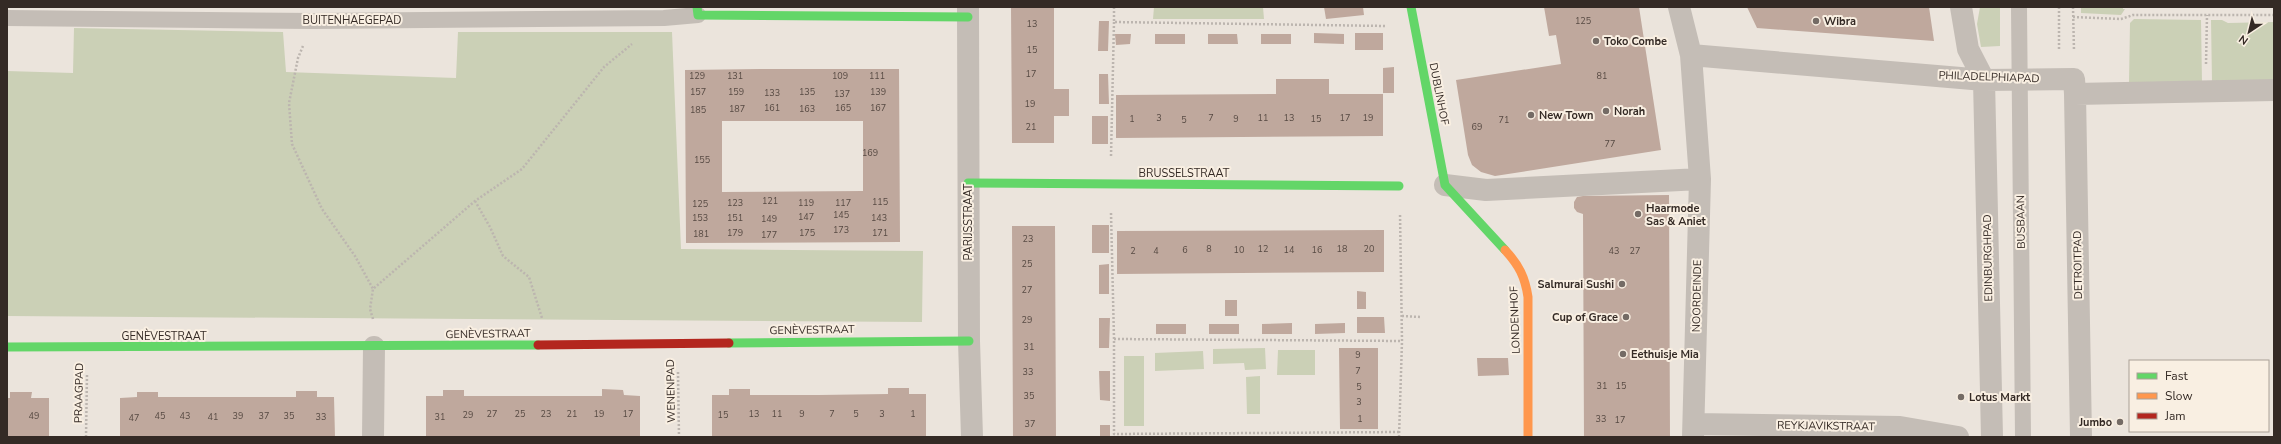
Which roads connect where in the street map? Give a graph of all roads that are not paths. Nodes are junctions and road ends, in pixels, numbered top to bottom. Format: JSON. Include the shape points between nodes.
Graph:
{"nodes":[{"id":1,"x":1412,"y":7,"type":"edge"},
{"id":2,"x":1679,"y":7,"type":"edge"},
{"id":3,"x":1961,"y":7,"type":"edge"},
{"id":4,"x":2018,"y":7,"type":"edge"},
{"id":5,"x":697,"y":11,"type":"edge"},
{"id":6,"x":968,"y":12,"type":"edge"},
{"id":7,"x":7,"y":18,"type":"edge"},
{"id":8,"x":1691,"y":55,"type":"junction"},
{"id":9,"x":1984,"y":80,"type":"junction"},
{"id":10,"x":2019,"y":80,"type":"junction"},
{"id":11,"x":2069,"y":84,"type":"junction"},
{"id":12,"x":2274,"y":90,"type":"edge"},
{"id":13,"x":1700,"y":179,"type":"junction"},
{"id":14,"x":968,"y":183,"type":"junction"},
{"id":15,"x":1445,"y":185,"type":"junction"},
{"id":16,"x":1399,"y":186,"type":"road end"},
{"id":17,"x":969,"y":341,"type":"junction"},
{"id":18,"x":7,"y":347,"type":"edge"},
{"id":19,"x":374,"y":347,"type":"junction"},
{"id":20,"x":1694,"y":431,"type":"edge"},
{"id":21,"x":373,"y":437,"type":"edge"},
{"id":22,"x":972,"y":437,"type":"edge"},
{"id":23,"x":1528,"y":437,"type":"edge"},
{"id":24,"x":1958,"y":437,"type":"edge"},
{"id":25,"x":1992,"y":437,"type":"edge"},
{"id":26,"x":2023,"y":437,"type":"edge"},
{"id":27,"x":2081,"y":437,"type":"edge"}],
"edges":[{"from":1,"to":15,"type":"street","name":"DUBLINHOF"},
{"from":2,"to":8,"type":"street","name":"NOORDEINDE"},
{"from":3,"to":9,"type":"street","via":[[1968,49]]},
{"from":4,"to":10,"type":"lane","name":"BUSBAAN"},
{"from":5,"to":6,"type":"street"},
{"from":5,"to":7,"type":"lane","name":"BUITENHAEGEPAD","via":[[664,18],[313,21]]},
{"from":6,"to":14,"type":"street","name":"PARIJSSTRAAT"},
{"from":8,"to":9,"type":"street","name":"PHILADELPHIAPAD"},
{"from":8,"to":13,"type":"street","name":"NOORDEINDE"},
{"from":9,"to":10,"type":"street","name":"PHILADELPHIAPAD"},
{"from":9,"to":25,"type":"street","name":"EDINBURGHPAD"},
{"from":10,"to":11,"type":"street","name":"PHILADELPHIAPAD"},
{"from":10,"to":26,"type":"lane","name":"BUSBAAN"},
{"from":11,"to":12,"type":"street","name":"PHILADELPHIAPAD","via":[[2206,92]]},
{"from":11,"to":27,"type":"street","name":"DETROITPAD"},
{"from":13,"to":15,"type":"street","via":[[1486,190]]},
{"from":13,"to":20,"type":"street","name":"NOORDEINDE"},
{"from":14,"to":16,"type":"street","name":"BRUSSELSTRAAT"},
{"from":14,"to":17,"type":"street","name":"PARIJSSTRAAT"},
{"from":15,"to":23,"type":"street","name":"LONDENHOF","via":[[1506,249],[1517,262],[1525,279],[1528,297]]},
{"from":17,"to":19,"type":"street","name":"GENÈVESTRAAT"},
{"from":17,"to":22,"type":"street","name":"PARIJSSTRAAT"},
{"from":18,"to":19,"type":"street","name":"GENÈVESTRAAT"},
{"from":19,"to":21,"type":"street"},
{"from":20,"to":24,"type":"street","name":"REYKJAVIKSTRAAT","via":[[1900,427]]}]}
